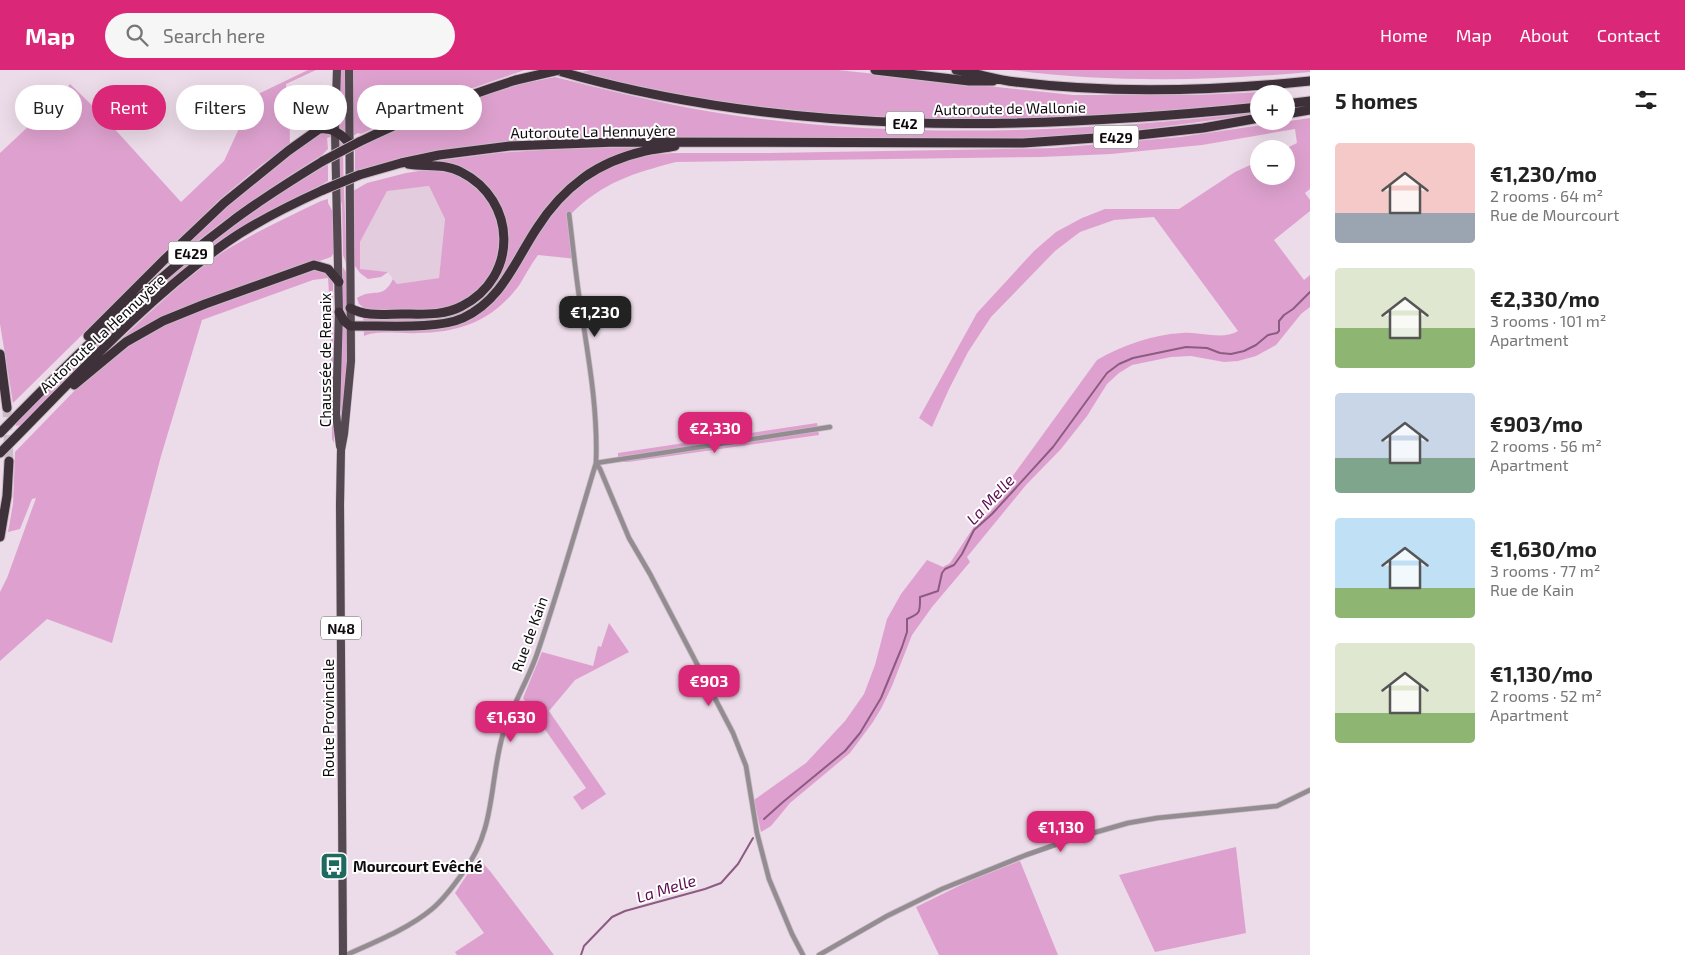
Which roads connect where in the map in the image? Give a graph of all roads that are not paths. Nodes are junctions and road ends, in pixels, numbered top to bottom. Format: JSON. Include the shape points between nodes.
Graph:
{"nodes":[{"id":1,"x":337,"y":70,"type":"edge"},
{"id":2,"x":349,"y":70,"type":"edge"},
{"id":3,"x":555,"y":70,"type":"edge"},
{"id":4,"x":560,"y":70,"type":"edge"},
{"id":5,"x":875,"y":70,"type":"edge"},
{"id":6,"x":956,"y":70,"type":"edge"},
{"id":7,"x":1310,"y":81,"type":"edge"},
{"id":8,"x":1013,"y":82,"type":"junction"},
{"id":9,"x":337,"y":85,"type":"edge"},
{"id":10,"x":1310,"y":101,"type":"edge"},
{"id":11,"x":1295,"y":103,"type":"edge"},
{"id":12,"x":1250,"y":108,"type":"edge"},
{"id":13,"x":1310,"y":110,"type":"edge"},
{"id":14,"x":1295,"y":112,"type":"edge"},
{"id":15,"x":1250,"y":120,"type":"edge"},
{"id":16,"x":318,"y":130,"type":"edge"},
{"id":17,"x":332,"y":130,"type":"edge"},
{"id":18,"x":335,"y":131,"type":"junction"},
{"id":19,"x":687,"y":142,"type":"junction"},
{"id":20,"x":349,"y":143,"type":"junction"},
{"id":21,"x":401,"y":163,"type":"junction"},
{"id":22,"x":569,"y":214,"type":"dead end"},
{"id":23,"x":339,"y":282,"type":"junction"},
{"id":24,"x":350,"y":308,"type":"junction"},
{"id":25,"x":339,"y":312,"type":"junction"},
{"id":26,"x":350,"y":326,"type":"junction"},
{"id":27,"x":0,"y":354,"type":"edge"},
{"id":28,"x":70,"y":362,"type":"junction"},
{"id":29,"x":7,"y":408,"type":"tunnel mouth"},
{"id":30,"x":35,"y":416,"type":"junction"},
{"id":31,"x":830,"y":427,"type":"dead end"},
{"id":32,"x":0,"y":433,"type":"edge"},
{"id":33,"x":341,"y":450,"type":"junction"},
{"id":34,"x":0,"y":453,"type":"edge"},
{"id":35,"x":9,"y":461,"type":"tunnel mouth"},
{"id":36,"x":596,"y":463,"type":"junction"},
{"id":37,"x":0,"y":537,"type":"edge"},
{"id":38,"x":1310,"y":790,"type":"edge"},
{"id":39,"x":344,"y":955,"type":"edge"},
{"id":40,"x":803,"y":955,"type":"edge"},
{"id":41,"x":819,"y":955,"type":"edge"}],
"edges":[{"from":1,"to":9,"type":"main road","name":"Chaussée de Renaix","number":"N48"},
{"from":2,"to":20,"type":"main road","name":"Chaussée de Renaix","number":"N48"},
{"from":3,"to":12,"type":"highway","name":"Autoroute de Wallonie","number":"E42","via":[[708,104],[859,121],[948,124],[1048,122]]},
{"from":4,"to":28,"type":"highway","name":"Autoroute La Hennuyère","number":"E429","bridge":true,"via":[[459,98],[418,114],[323,161],[232,221],[171,269]]},
{"from":5,"to":8,"type":"highway","via":[[968,81]]},
{"from":6,"to":8,"type":"highway","name":"Autoroute de Wallonie"},
{"from":7,"to":8,"type":"highway","name":"Autoroute de Wallonie","via":[[1187,90],[1102,89]]},
{"from":10,"to":11,"type":"highway"},
{"from":13,"to":14,"type":"highway"},
{"from":15,"to":19,"type":"highway","name":"Autoroute La Hennuyère","number":"E429","via":[[1139,135],[1024,142]]},
{"from":16,"to":28,"type":"highway","via":[[258,174],[200,225],[79,345]]},
{"from":17,"to":18,"type":"highway"},
{"from":18,"to":20,"type":"highway"},
{"from":18,"to":23,"type":"main road","name":"Chaussée de Renaix","number":"N48"},
{"from":19,"to":21,"type":"highway","name":"Autoroute La Hennuyère","number":"E429","via":[[518,145],[439,154]]},
{"from":19,"to":26,"type":"highway","via":[[626,157],[583,178],[552,206],[507,279],[477,310],[462,318],[435,324]]},
{"from":20,"to":24,"type":"main road","name":"Chaussée de Renaix","number":"N48"},
{"from":21,"to":24,"type":"highway","via":[[445,166],[482,185],[498,211],[504,240],[498,270],[476,298],[450,311],[436,314],[365,314]]},
{"from":21,"to":30,"type":"highway","name":"Autoroute La Hennuyère","number":"E429","bridge":true,"via":[[323,190],[249,228],[195,267],[108,344]]},
{"from":22,"to":36,"type":"street","via":[[593,388]]},
{"from":23,"to":25,"type":"main road","name":"Chaussée de Renaix","number":"N48"},
{"from":23,"to":30,"type":"highway","via":[[328,269],[314,265],[176,316],[126,342],[52,406]]},
{"from":24,"to":26,"type":"main road","name":"Chaussée de Renaix","number":"N48"},
{"from":25,"to":26,"type":"highway"},
{"from":25,"to":33,"type":"main road","name":"Chaussée de Renaix","number":"N48","via":[[336,414]]},
{"from":26,"to":33,"type":"main road","name":"Chaussée de Renaix","number":"N48","via":[[350,378]]},
{"from":27,"to":29,"type":"highway"},
{"from":28,"to":32,"type":"highway","name":"Autoroute La Hennuyère","number":"E429"},
{"from":30,"to":34,"type":"highway","name":"Autoroute La Hennuyère","number":"E429"},
{"from":31,"to":36,"type":"street"},
{"from":33,"to":39,"type":"main road","name":"Route Provinciale","number":"N48"},
{"from":35,"to":37,"type":"highway","via":[[8,496]]},
{"from":36,"to":39,"type":"street","name":"Rue de Kain","via":[[538,653],[504,732],[488,823],[474,855],[433,908],[409,924]]},
{"from":36,"to":40,"type":"street","via":[[629,538],[734,733],[746,766],[757,833],[769,879]]},
{"from":38,"to":41,"type":"street","via":[[1277,806],[1157,818],[1072,839],[942,889]]}]}
